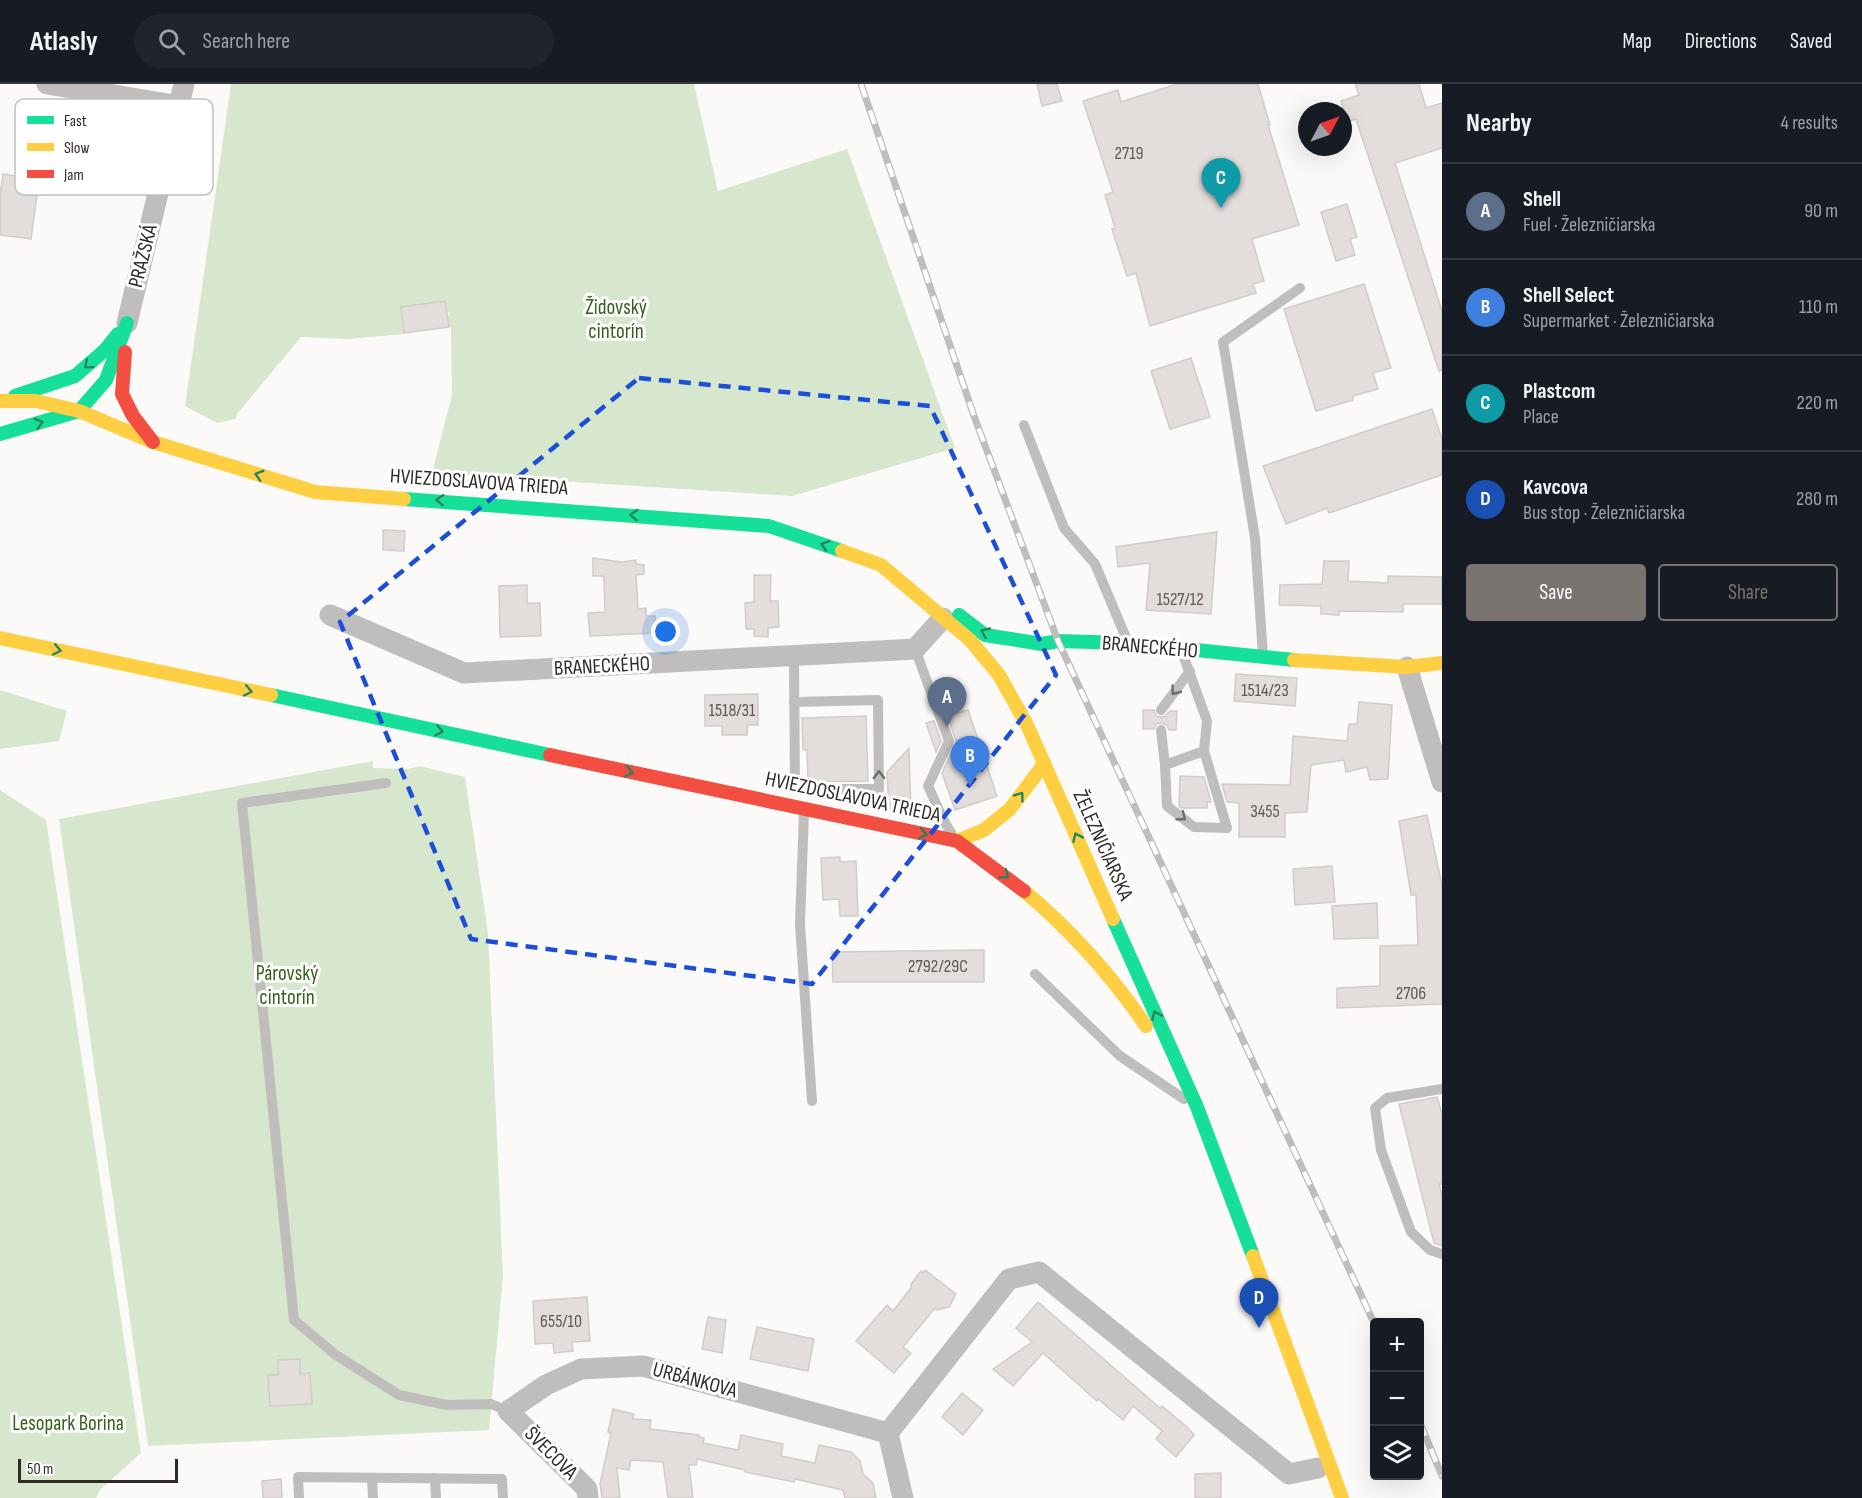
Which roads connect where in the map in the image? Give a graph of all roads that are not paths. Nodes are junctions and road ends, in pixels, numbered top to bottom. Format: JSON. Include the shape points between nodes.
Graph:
{"nodes":[{"id":1,"x":47,"y":84,"type":"edge"},
{"id":2,"x":184,"y":84,"type":"edge"},
{"id":3,"x":138,"y":99,"type":"edge"},
{"id":4,"x":181,"y":99,"type":"edge"},
{"id":5,"x":158,"y":195,"type":"edge"},
{"id":6,"x":1300,"y":288,"type":"dead end"},
{"id":7,"x":127,"y":323,"type":"junction"},
{"id":8,"x":2,"y":400,"type":"edge"},
{"id":9,"x":78,"y":411,"type":"junction"},
{"id":10,"x":1024,"y":425,"type":"dead end"},
{"id":11,"x":0,"y":435,"type":"edge"},
{"id":12,"x":153,"y":442,"type":"junction"},
{"id":13,"x":881,"y":565,"type":"junction"},
{"id":14,"x":330,"y":615,"type":"dead end"},
{"id":15,"x":943,"y":618,"type":"junction"},
{"id":16,"x":0,"y":638,"type":"edge"},
{"id":17,"x":1128,"y":643,"type":"junction"},
{"id":18,"x":1042,"y":644,"type":"junction"},
{"id":19,"x":1181,"y":649,"type":"junction"},
{"id":20,"x":915,"y":650,"type":"junction"},
{"id":21,"x":794,"y":655,"type":"junction"},
{"id":22,"x":1264,"y":658,"type":"junction"},
{"id":23,"x":1027,"y":659,"type":"dead end"},
{"id":24,"x":1442,"y":663,"type":"edge"},
{"id":25,"x":1407,"y":667,"type":"junction"},
{"id":26,"x":1190,"y":671,"type":"junction"},
{"id":27,"x":1022,"y":690,"type":"dead end"},
{"id":28,"x":794,"y":702,"type":"junction"},
{"id":29,"x":1161,"y":710,"type":"dead end"},
{"id":30,"x":1026,"y":725,"type":"junction"},
{"id":31,"x":1161,"y":730,"type":"dead end"},
{"id":32,"x":1204,"y":751,"type":"junction"},
{"id":33,"x":1044,"y":764,"type":"junction"},
{"id":34,"x":1165,"y":765,"type":"junction"},
{"id":35,"x":1442,"y":782,"type":"edge"},
{"id":36,"x":386,"y":783,"type":"dead end"},
{"id":37,"x":805,"y":809,"type":"junction"},
{"id":38,"x":957,"y":841,"type":"junction"},
{"id":39,"x":1035,"y":974,"type":"dead end"},
{"id":40,"x":1442,"y":1089,"type":"edge"},
{"id":41,"x":812,"y":1101,"type":"dead end"},
{"id":42,"x":1197,"y":1107,"type":"junction"},
{"id":43,"x":1442,"y":1254,"type":"edge"},
{"id":44,"x":1299,"y":1380,"type":"junction"},
{"id":45,"x":508,"y":1412,"type":"junction"},
{"id":46,"x":888,"y":1433,"type":"junction"},
{"id":47,"x":1319,"y":1473,"type":"joint"},
{"id":48,"x":372,"y":1478,"type":"junction"},
{"id":49,"x":435,"y":1478,"type":"junction"},
{"id":50,"x":299,"y":1498,"type":"edge"},
{"id":51,"x":373,"y":1498,"type":"edge"},
{"id":52,"x":436,"y":1498,"type":"edge"},
{"id":53,"x":502,"y":1498,"type":"edge"},
{"id":54,"x":588,"y":1498,"type":"edge"},
{"id":55,"x":903,"y":1498,"type":"edge"},
{"id":56,"x":1342,"y":1498,"type":"edge"}],
"edges":[{"from":1,"to":3,"type":"street"},
{"from":2,"to":4,"type":"street","name":"PRAŽSKÁ"},
{"from":5,"to":7,"type":"street","name":"PRAŽSKÁ"},
{"from":6,"to":22,"type":"lane","via":[[1223,342],[1255,538]]},
{"from":7,"to":8,"type":"street","one_way":true,"via":[[105,350],[75,376]]},
{"from":7,"to":9,"type":"street","via":[[106,380]]},
{"from":7,"to":12,"type":"street","via":[[122,394]]},
{"from":8,"to":9,"type":"street","name":"HVIEZDOSLAVOVA TRIEDA","via":[[36,401]]},
{"from":11,"to":9,"type":"street","one_way":true},
{"from":9,"to":12,"type":"street","name":"HVIEZDOSLAVOVA TRIEDA"},
{"from":10,"to":17,"type":"lane","via":[[1064,528],[1095,564]]},
{"from":13,"to":12,"type":"street","name":"HVIEZDOSLAVOVA TRIEDA","one_way":true,"via":[[769,526],[315,492]]},
{"from":13,"to":15,"type":"street","name":"HVIEZDOSLAVOVA TRIEDA"},
{"from":18,"to":13,"type":"street","name":"BRANECKÉHO","one_way":true,"via":[[985,635],[925,587]]},
{"from":14,"to":21,"type":"street","name":"BRANECKÉHO","via":[[464,673]]},
{"from":15,"to":20,"type":"street"},
{"from":15,"to":30,"type":"street","name":"ŽELEZNIČIARSKA","via":[[970,640],[999,675]]},
{"from":16,"to":37,"type":"street","name":"HVIEZDOSLAVOVA TRIEDA","one_way":true},
{"from":17,"to":18,"type":"street","name":"BRANECKÉHO"},
{"from":17,"to":19,"type":"street","name":"BRANECKÉHO"},
{"from":18,"to":23,"type":"street"},
{"from":19,"to":22,"type":"street","name":"BRANECKÉHO"},
{"from":19,"to":26,"type":"lane"},
{"from":20,"to":21,"type":"street","name":"BRANECKÉHO"},
{"from":20,"to":38,"type":"lane","via":[[949,741],[928,786]]},
{"from":21,"to":28,"type":"lane"},
{"from":22,"to":25,"type":"street","name":"BRANECKÉHO"},
{"from":24,"to":25,"type":"street","name":"BRANECKÉHO"},
{"from":25,"to":35,"type":"street"},
{"from":26,"to":29,"type":"lane","one_way":true},
{"from":26,"to":32,"type":"lane","via":[[1207,722]]},
{"from":27,"to":30,"type":"street"},
{"from":28,"to":28,"type":"lane","one_way":true,"via":[[795,789],[879,789],[878,700]]},
{"from":30,"to":33,"type":"street","name":"ŽELEZNIČIARSKA"},
{"from":31,"to":34,"type":"lane"},
{"from":32,"to":34,"type":"lane"},
{"from":34,"to":32,"type":"lane","one_way":true,"via":[[1167,806],[1194,827],[1227,828]]},
{"from":38,"to":33,"type":"street","one_way":true,"via":[[984,830],[1010,809]]},
{"from":42,"to":33,"type":"street","name":"ŽELEZNIČIARSKA","one_way":true},
{"from":36,"to":45,"type":"lane","via":[[242,803],[294,1320],[336,1355],[399,1395],[447,1404],[491,1404]]},
{"from":37,"to":38,"type":"street","name":"HVIEZDOSLAVOVA TRIEDA","one_way":true},
{"from":37,"to":41,"type":"lane","via":[[800,924]]},
{"from":38,"to":42,"type":"street","name":"ŽELEZNIČIARSKA","one_way":true,"via":[[1008,876],[1087,947],[1134,1007]]},
{"from":39,"to":42,"type":"lane","via":[[1120,1056]]},
{"from":40,"to":43,"type":"lane","via":[[1387,1098],[1376,1108],[1381,1150],[1411,1232],[1430,1250]]},
{"from":42,"to":44,"type":"street","name":"ŽELEZNIČIARSKA"},
{"from":44,"to":47,"type":"street","name":"ŽELEZNIČIARSKA"},
{"from":44,"to":56,"type":"street","name":"ŽELEZNIČIARSKA"},
{"from":45,"to":46,"type":"street","name":"URBÁNKOVA","via":[[546,1385],[581,1369],[643,1366]]},
{"from":45,"to":54,"type":"street","name":"ŠVECOVA","via":[[587,1490]]},
{"from":46,"to":47,"type":"street","via":[[1009,1279],[1039,1272],[1289,1474]]},
{"from":46,"to":55,"type":"street"},
{"from":48,"to":49,"type":"lane"},
{"from":48,"to":50,"type":"lane","via":[[298,1477]]},
{"from":48,"to":51,"type":"lane"},
{"from":49,"to":52,"type":"lane"},
{"from":49,"to":53,"type":"lane","via":[[502,1479]]}]}
